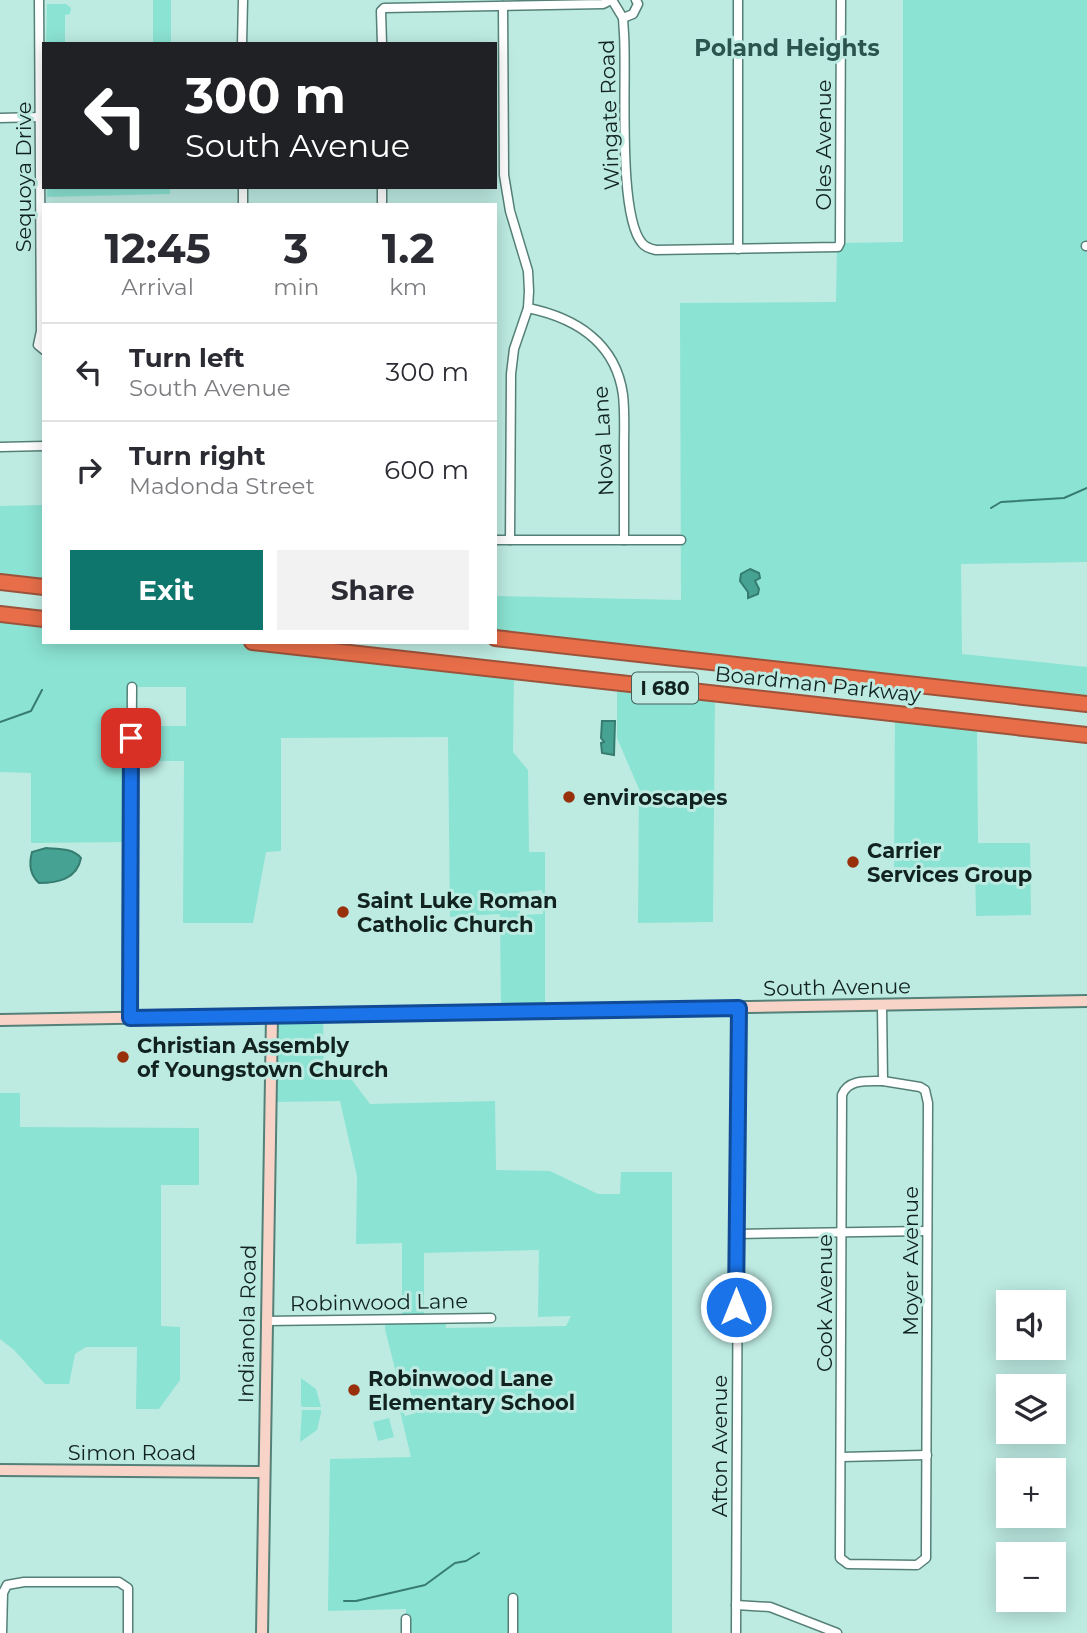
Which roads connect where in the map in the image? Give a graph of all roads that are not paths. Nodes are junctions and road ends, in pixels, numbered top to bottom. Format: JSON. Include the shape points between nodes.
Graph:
{"nodes":[{"id":1,"x":39,"y":0,"type":"edge"},
{"id":2,"x":243,"y":0,"type":"edge"},
{"id":3,"x":612,"y":0,"type":"edge"},
{"id":4,"x":636,"y":0,"type":"edge"},
{"id":5,"x":738,"y":0,"type":"edge"},
{"id":6,"x":841,"y":0,"type":"edge"},
{"id":7,"x":503,"y":6,"type":"junction"},
{"id":8,"x":623,"y":18,"type":"junction"},
{"id":9,"x":242,"y":42,"type":"edge"},
{"id":10,"x":382,"y":42,"type":"edge"},
{"id":11,"x":40,"y":117,"type":"junction"},
{"id":12,"x":0,"y":118,"type":"edge"},
{"id":13,"x":738,"y":249,"type":"junction"},
{"id":14,"x":42,"y":250,"type":"edge"},
{"id":15,"x":528,"y":308,"type":"junction"},
{"id":16,"x":42,"y":349,"type":"edge"},
{"id":17,"x":42,"y":446,"type":"edge"},
{"id":18,"x":0,"y":447,"type":"edge"},
{"id":19,"x":497,"y":540,"type":"edge"},
{"id":20,"x":510,"y":540,"type":"junction"},
{"id":21,"x":624,"y":540,"type":"junction"},
{"id":22,"x":681,"y":541,"type":"dead end"},
{"id":23,"x":0,"y":582,"type":"edge"},
{"id":24,"x":42,"y":587,"type":"edge"},
{"id":25,"x":0,"y":614,"type":"edge"},
{"id":26,"x":42,"y":619,"type":"edge"},
{"id":27,"x":497,"y":638,"type":"edge"},
{"id":28,"x":270,"y":644,"type":"edge"},
{"id":29,"x":132,"y":687,"type":"dead end"},
{"id":30,"x":1083,"y":703,"type":"edge"},
{"id":31,"x":1083,"y":735,"type":"edge"},
{"id":32,"x":1087,"y":1002,"type":"edge"},
{"id":33,"x":882,"y":1006,"type":"junction"},
{"id":34,"x":739,"y":1008,"type":"junction"},
{"id":35,"x":272,"y":1015,"type":"junction"},
{"id":36,"x":130,"y":1018,"type":"junction"},
{"id":37,"x":0,"y":1020,"type":"edge"},
{"id":38,"x":883,"y":1081,"type":"junction"},
{"id":39,"x":927,"y":1231,"type":"junction"},
{"id":40,"x":841,"y":1233,"type":"junction"},
{"id":41,"x":737,"y":1234,"type":"junction"},
{"id":42,"x":491,"y":1318,"type":"dead end"},
{"id":43,"x":266,"y":1321,"type":"junction"},
{"id":44,"x":927,"y":1455,"type":"junction"},
{"id":45,"x":841,"y":1457,"type":"junction"},
{"id":46,"x":0,"y":1470,"type":"edge"},
{"id":47,"x":264,"y":1472,"type":"junction"},
{"id":48,"x":840,"y":1558,"type":"joint"},
{"id":49,"x":513,"y":1598,"type":"dead end"},
{"id":50,"x":736,"y":1605,"type":"junction"},
{"id":51,"x":406,"y":1619,"type":"dead end"},
{"id":52,"x":2,"y":1633,"type":"edge"},
{"id":53,"x":128,"y":1633,"type":"edge"},
{"id":54,"x":262,"y":1633,"type":"edge"},
{"id":55,"x":406,"y":1633,"type":"edge"},
{"id":56,"x":513,"y":1633,"type":"edge"},
{"id":57,"x":736,"y":1633,"type":"edge"},
{"id":58,"x":837,"y":1633,"type":"edge"}],
"edges":[{"from":1,"to":11,"type":"street","name":"Sequoya Drive"},
{"from":2,"to":9,"type":"street"},
{"from":3,"to":7,"type":"street"},
{"from":3,"to":8,"type":"street","name":"Wingate Road"},
{"from":4,"to":8,"type":"street","name":"Wingate Road","via":[[633,14]]},
{"from":5,"to":13,"type":"street"},
{"from":6,"to":13,"type":"street","name":"Oles Avenue","via":[[840,243],[838,247]]},
{"from":7,"to":10,"type":"street","via":[[382,9]]},
{"from":7,"to":15,"type":"street","via":[[504,176],[528,271]]},
{"from":8,"to":13,"type":"street","name":"Wingate Road","via":[[627,181],[642,244],[656,250]]},
{"from":11,"to":12,"type":"street"},
{"from":11,"to":14,"type":"street","name":"Sequoya Drive"},
{"from":14,"to":16,"type":"street","name":"Sequoya Drive","via":[[38,345]]},
{"from":15,"to":20,"type":"street","via":[[511,374]]},
{"from":15,"to":21,"type":"street","name":"Nova Lane","via":[[584,329],[615,370],[624,405]]},
{"from":17,"to":18,"type":"street"},
{"from":19,"to":20,"type":"street"},
{"from":20,"to":21,"type":"street"},
{"from":21,"to":22,"type":"street"},
{"from":23,"to":24,"type":"highway"},
{"from":25,"to":26,"type":"highway"},
{"from":27,"to":30,"type":"highway","name":"Boardman Parkway","number":"I 680"},
{"from":28,"to":31,"type":"highway","name":"Boardman Parkway","number":"I 680"},
{"from":29,"to":36,"type":"street"},
{"from":32,"to":33,"type":"main road","name":"South Avenue"},
{"from":33,"to":34,"type":"main road","name":"South Avenue"},
{"from":33,"to":38,"type":"street"},
{"from":34,"to":35,"type":"main road","name":"South Avenue"},
{"from":34,"to":41,"type":"street","name":"Afton Avenue"},
{"from":35,"to":36,"type":"main road","name":"South Avenue"},
{"from":35,"to":43,"type":"main road","name":"Indianola Road"},
{"from":36,"to":37,"type":"main road","name":"South Avenue"},
{"from":38,"to":39,"type":"street","name":"Moyer Avenue","via":[[920,1087],[928,1096]]},
{"from":38,"to":40,"type":"street","name":"Cook Avenue","via":[[856,1083],[842,1095]]},
{"from":39,"to":40,"type":"street"},
{"from":39,"to":44,"type":"street","name":"Moyer Avenue"},
{"from":40,"to":41,"type":"street"},
{"from":40,"to":45,"type":"street","name":"Cook Avenue"},
{"from":41,"to":50,"type":"street","name":"Afton Avenue"},
{"from":42,"to":43,"type":"street","name":"Robinwood Lane"},
{"from":43,"to":47,"type":"main road","name":"Indianola Road"},
{"from":44,"to":45,"type":"street"},
{"from":44,"to":48,"type":"street","name":"Moyer Avenue","via":[[926,1558],[917,1565],[848,1564]]},
{"from":45,"to":48,"type":"street","name":"Cook Avenue"},
{"from":46,"to":47,"type":"main road","name":"Simon Road"},
{"from":47,"to":54,"type":"main road","name":"Indianola Road"},
{"from":49,"to":56,"type":"street"},
{"from":50,"to":57,"type":"street","name":"Afton Avenue"},
{"from":50,"to":58,"type":"street","via":[[770,1607]]},
{"from":51,"to":55,"type":"street"},
{"from":52,"to":53,"type":"street","via":[[5,1586],[24,1582],[119,1582],[127,1586]]}]}
